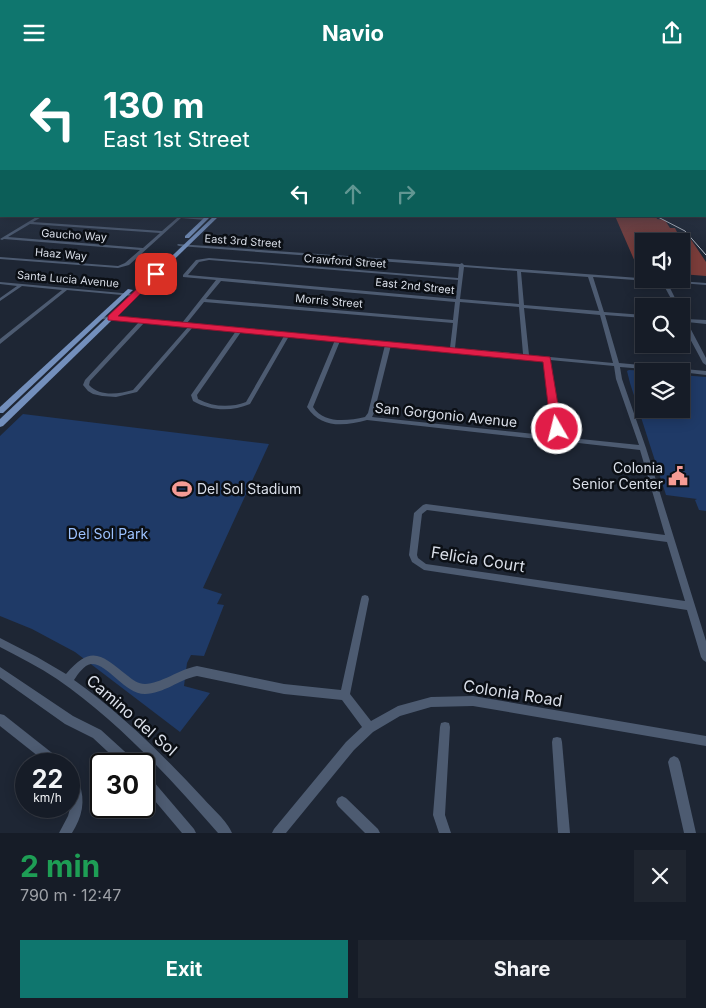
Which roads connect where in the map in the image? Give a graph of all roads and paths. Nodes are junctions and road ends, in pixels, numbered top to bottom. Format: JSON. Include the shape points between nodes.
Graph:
{"nodes":[{"id":1,"x":39,"y":217,"type":"edge"},
{"id":2,"x":180,"y":217,"type":"edge"},
{"id":3,"x":216,"y":217,"type":"edge"},
{"id":4,"x":207,"y":218,"type":"edge"},
{"id":5,"x":30,"y":223,"type":"junction"},
{"id":6,"x":162,"y":232,"type":"junction"},
{"id":7,"x":2,"y":239,"type":"edge"},
{"id":8,"x":179,"y":245,"type":"junction"},
{"id":9,"x":187,"y":245,"type":"junction"},
{"id":10,"x":143,"y":249,"type":"junction"},
{"id":11,"x":0,"y":258,"type":"edge"},
{"id":12,"x":201,"y":259,"type":"joint"},
{"id":13,"x":461,"y":265,"type":"junction"},
{"id":14,"x":154,"y":268,"type":"junction"},
{"id":15,"x":519,"y":271,"type":"junction"},
{"id":16,"x":541,"y":271,"type":"junction"},
{"id":17,"x":590,"y":275,"type":"junction"},
{"id":18,"x":635,"y":277,"type":"edge"},
{"id":19,"x":459,"y":279,"type":"junction"},
{"id":20,"x":635,"y":279,"type":"edge"},
{"id":21,"x":219,"y":280,"type":"junction"},
{"id":22,"x":0,"y":283,"type":"edge"},
{"id":23,"x":690,"y":283,"type":"edge"},
{"id":24,"x":706,"y":284,"type":"edge"},
{"id":25,"x":22,"y":285,"type":"junction"},
{"id":26,"x":142,"y":287,"type":"junction"},
{"id":27,"x":66,"y":289,"type":"junction"},
{"id":28,"x":126,"y":294,"type":"junction"},
{"id":29,"x":134,"y":295,"type":"junction"},
{"id":30,"x":0,"y":300,"type":"edge"},
{"id":31,"x":202,"y":300,"type":"junction"},
{"id":32,"x":457,"y":300,"type":"junction"},
{"id":33,"x":522,"y":307,"type":"junction"},
{"id":34,"x":602,"y":313,"type":"junction"},
{"id":35,"x":635,"y":316,"type":"edge"},
{"id":36,"x":101,"y":317,"type":"junction"},
{"id":37,"x":111,"y":318,"type":"junction"},
{"id":38,"x":690,"y":319,"type":"edge"},
{"id":39,"x":143,"y":321,"type":"junction"},
{"id":40,"x":454,"y":322,"type":"junction"},
{"id":41,"x":706,"y":322,"type":"edge"},
{"id":42,"x":182,"y":325,"type":"junction"},
{"id":43,"x":191,"y":326,"type":"junction"},
{"id":44,"x":239,"y":331,"type":"junction"},
{"id":45,"x":690,"y":333,"type":"edge"},
{"id":46,"x":286,"y":335,"type":"junction"},
{"id":47,"x":338,"y":340,"type":"junction"},
{"id":48,"x":0,"y":341,"type":"edge"},
{"id":49,"x":388,"y":345,"type":"junction"},
{"id":50,"x":452,"y":351,"type":"junction"},
{"id":51,"x":526,"y":357,"type":"junction"},
{"id":52,"x":547,"y":359,"type":"junction"},
{"id":53,"x":706,"y":363,"type":"edge"},
{"id":54,"x":616,"y":365,"type":"junction"},
{"id":55,"x":706,"y":373,"type":"edge"},
{"id":56,"x":0,"y":411,"type":"edge"},
{"id":57,"x":367,"y":418,"type":"junction"},
{"id":58,"x":0,"y":424,"type":"edge"},
{"id":59,"x":558,"y":440,"type":"junction"},
{"id":60,"x":643,"y":448,"type":"junction"},
{"id":61,"x":669,"y":539,"type":"junction"},
{"id":62,"x":365,"y":599,"type":"dead end"},
{"id":63,"x":689,"y":605,"type":"junction"},
{"id":64,"x":0,"y":642,"type":"edge"},
{"id":65,"x":706,"y":657,"type":"edge"},
{"id":66,"x":0,"y":672,"type":"edge"},
{"id":67,"x":67,"y":680,"type":"junction"},
{"id":68,"x":345,"y":695,"type":"junction"},
{"id":69,"x":0,"y":719,"type":"edge"},
{"id":70,"x":445,"y":727,"type":"dead end"},
{"id":71,"x":369,"y":728,"type":"junction"},
{"id":72,"x":706,"y":741,"type":"edge"},
{"id":73,"x":557,"y":742,"type":"dead end"},
{"id":74,"x":43,"y":753,"type":"edge"},
{"id":75,"x":118,"y":753,"type":"edge"},
{"id":76,"x":674,"y":762,"type":"dead end"},
{"id":77,"x":155,"y":792,"type":"edge"},
{"id":78,"x":342,"y":802,"type":"dead end"},
{"id":79,"x":73,"y":818,"type":"edge"},
{"id":80,"x":65,"y":833,"type":"edge"},
{"id":81,"x":190,"y":833,"type":"edge"},
{"id":82,"x":226,"y":833,"type":"edge"},
{"id":83,"x":278,"y":833,"type":"edge"},
{"id":84,"x":374,"y":833,"type":"edge"},
{"id":85,"x":445,"y":833,"type":"edge"},
{"id":86,"x":564,"y":833,"type":"edge"},
{"id":87,"x":690,"y":833,"type":"edge"}],
"edges":[{"from":1,"to":5,"type":"street"},
{"from":2,"to":4,"type":"street"},
{"from":2,"to":6,"type":"street"},
{"from":3,"to":9,"type":"main road"},
{"from":4,"to":8,"type":"main road"},
{"from":5,"to":6,"type":"street"},
{"from":5,"to":7,"type":"street"},
{"from":6,"to":10,"type":"street"},
{"from":7,"to":10,"type":"street","name":"Gaucho Way"},
{"from":8,"to":9,"type":"street","name":"East 3rd Street"},
{"from":8,"to":14,"type":"main road"},
{"from":9,"to":13,"type":"street","name":"East 3rd Street"},
{"from":9,"to":26,"type":"main road"},
{"from":10,"to":11,"type":"street","name":"Haaz Way","via":[[121,266]]},
{"from":12,"to":19,"type":"street","name":"Crawford Street"},
{"from":12,"to":21,"type":"street","name":"East 2nd Street","via":[[185,276]]},
{"from":13,"to":15,"type":"street","name":"East 3rd Street"},
{"from":13,"to":16,"type":"street","name":"East 3rd Street"},
{"from":13,"to":19,"type":"street"},
{"from":14,"to":26,"type":"main road","via":[[156,271],[140,285]]},
{"from":14,"to":28,"type":"main road"},
{"from":15,"to":16,"type":"street","name":"East 3rd Street"},
{"from":15,"to":33,"type":"street"},
{"from":16,"to":17,"type":"street","name":"East 3rd Street"},
{"from":17,"to":18,"type":"street","name":"East 3rd Street"},
{"from":17,"to":20,"type":"street","name":"East 3rd Street"},
{"from":17,"to":34,"type":"street"},
{"from":19,"to":32,"type":"street"},
{"from":21,"to":31,"type":"street"},
{"from":21,"to":32,"type":"street","name":"East 2nd Street"},
{"from":22,"to":25,"type":"street","name":"Santa Lucia Avenue"},
{"from":23,"to":24,"type":"street","name":"East 3rd Street"},
{"from":25,"to":27,"type":"street","name":"Santa Lucia Avenue"},
{"from":25,"to":30,"type":"street"},
{"from":26,"to":29,"type":"main road"},
{"from":27,"to":28,"type":"street","name":"Santa Lucia Avenue"},
{"from":27,"to":48,"type":"street"},
{"from":28,"to":29,"type":"street","name":"Santa Lucia Avenue"},
{"from":28,"to":36,"type":"main road"},
{"from":29,"to":37,"type":"main road"},
{"from":31,"to":40,"type":"street","name":"Morris Street"},
{"from":31,"to":42,"type":"street"},
{"from":32,"to":33,"type":"street","name":"East 2nd Street"},
{"from":32,"to":40,"type":"street"},
{"from":33,"to":34,"type":"street","name":"East 2nd Street"},
{"from":33,"to":51,"type":"street"},
{"from":34,"to":35,"type":"street","name":"East 2nd Street"},
{"from":34,"to":54,"type":"street"},
{"from":36,"to":37,"type":"street"},
{"from":36,"to":56,"type":"main road"},
{"from":37,"to":39,"type":"street"},
{"from":37,"to":58,"type":"main road"},
{"from":38,"to":41,"type":"street"},
{"from":39,"to":42,"type":"street"},
{"from":39,"to":43,"type":"street","via":[[87,381],[90,390],[108,395],[135,391]]},
{"from":40,"to":50,"type":"street"},
{"from":42,"to":43,"type":"street"},
{"from":43,"to":44,"type":"street"},
{"from":44,"to":46,"type":"street"},
{"from":44,"to":46,"type":"street","via":[[194,395],[195,400],[220,408],[248,403]]},
{"from":45,"to":53,"type":"street"},
{"from":46,"to":47,"type":"street"},
{"from":47,"to":49,"type":"street"},
{"from":47,"to":57,"type":"street","name":"San Gorgonio Avenue","via":[[310,407],[317,416],[328,420],[346,422]]},
{"from":49,"to":50,"type":"street"},
{"from":49,"to":57,"type":"street"},
{"from":50,"to":51,"type":"street"},
{"from":51,"to":52,"type":"street"},
{"from":52,"to":54,"type":"street"},
{"from":52,"to":59,"type":"street"},
{"from":54,"to":55,"type":"street"},
{"from":54,"to":60,"type":"street"},
{"from":57,"to":59,"type":"street","name":"San Gorgonio Avenue"},
{"from":59,"to":60,"type":"street","name":"San Gorgonio Avenue"},
{"from":60,"to":61,"type":"street"},
{"from":61,"to":63,"type":"street"},
{"from":61,"to":63,"type":"street","name":"Felicia Court","via":[[426,507],[418,513],[413,555],[424,567]]},
{"from":62,"to":68,"type":"street"},
{"from":63,"to":65,"type":"street"},
{"from":64,"to":67,"type":"street","name":"Camino del Sol"},
{"from":66,"to":75,"type":"street","via":[[69,720],[97,734]]},
{"from":67,"to":68,"type":"street","via":[[84,662],[96,660],[113,669],[123,680],[145,689],[197,671],[284,689],[329,696]]},
{"from":67,"to":82,"type":"street","name":"Camino del Sol","via":[[149,749]]},
{"from":68,"to":71,"type":"street"},
{"from":69,"to":74,"type":"street"},
{"from":70,"to":85,"type":"street","via":[[439,815]]},
{"from":71,"to":72,"type":"street","name":"Colonia Road","via":[[381,719],[410,707],[451,700],[473,701]]},
{"from":71,"to":83,"type":"street","name":"Colonia Road","via":[[350,746]]},
{"from":73,"to":86,"type":"street"},
{"from":76,"to":87,"type":"street"},
{"from":77,"to":81,"type":"street"},
{"from":78,"to":84,"type":"street"},
{"from":79,"to":80,"type":"street"}]}
